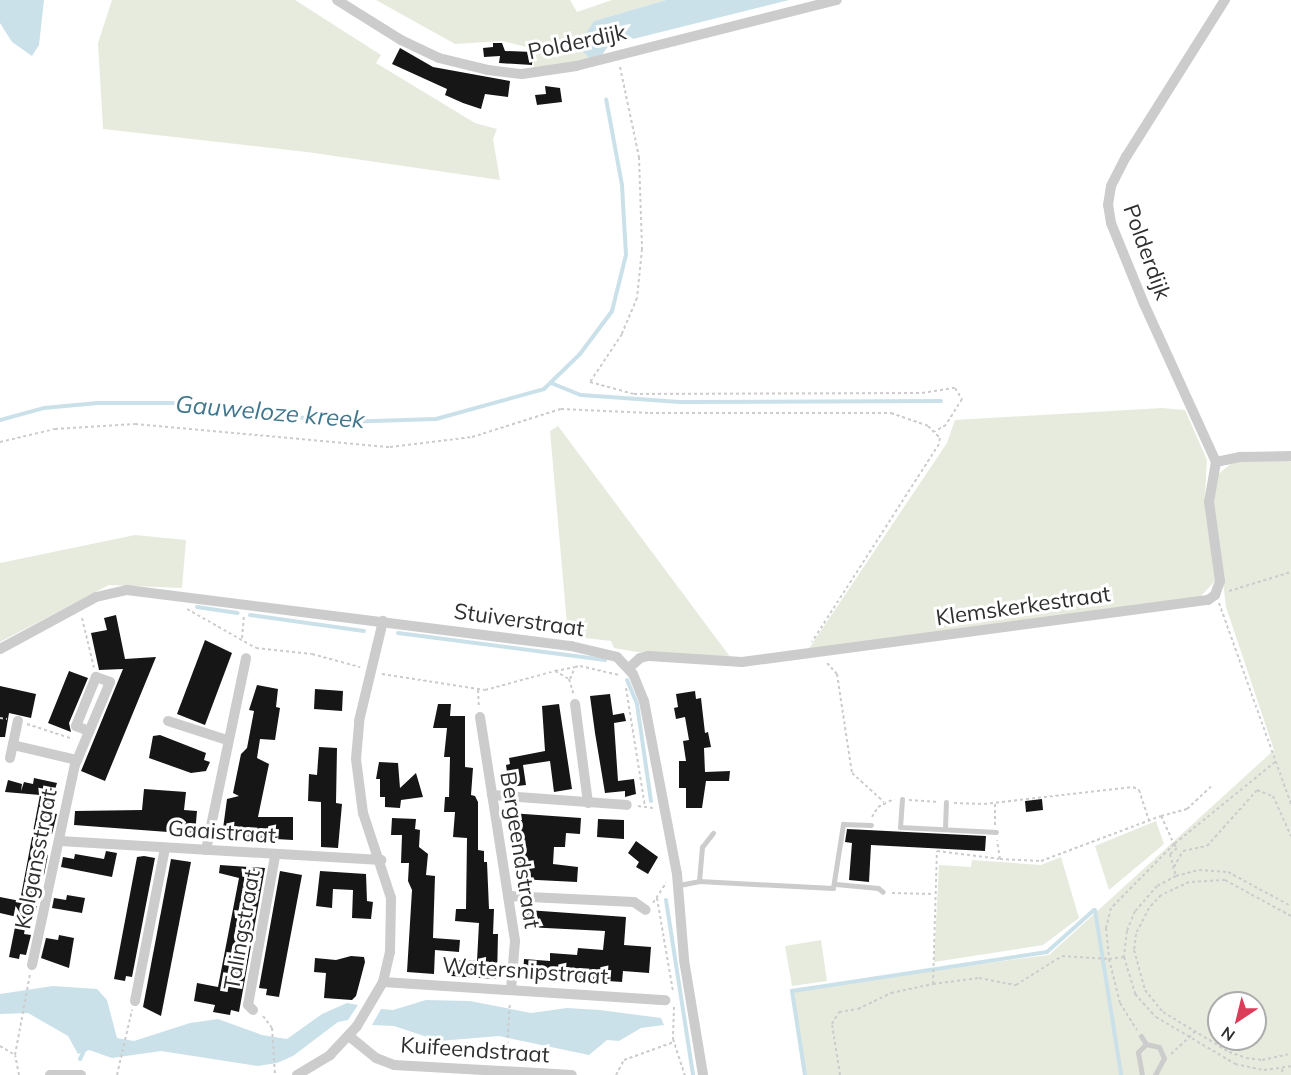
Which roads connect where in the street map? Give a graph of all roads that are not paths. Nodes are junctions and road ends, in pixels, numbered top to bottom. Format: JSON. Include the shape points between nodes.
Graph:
{"nodes":[{"id":1,"x":337,"y":0,"type":"edge"},
{"id":2,"x":837,"y":0,"type":"edge"},
{"id":3,"x":1225,"y":0,"type":"edge"},
{"id":4,"x":1291,"y":456,"type":"edge"},
{"id":5,"x":1216,"y":462,"type":"junction"},
{"id":6,"x":383,"y":621,"type":"junction"},
{"id":7,"x":0,"y":649,"type":"edge"},
{"id":8,"x":246,"y":658,"type":"dead end"},
{"id":9,"x":629,"y":668,"type":"junction"},
{"id":10,"x":96,"y":677,"type":"road end"},
{"id":11,"x":575,"y":704,"type":"road end"},
{"id":12,"x":480,"y":717,"type":"road end"},
{"id":13,"x":18,"y":721,"type":"road end"},
{"id":14,"x":168,"y":721,"type":"dead end"},
{"id":15,"x":227,"y":740,"type":"junction"},
{"id":16,"x":13,"y":745,"type":"junction"},
{"id":17,"x":10,"y":758,"type":"dead end"},
{"id":18,"x":77,"y":760,"type":"junction"},
{"id":19,"x":492,"y":795,"type":"junction"},
{"id":20,"x":902,"y":800,"type":"dead end"},
{"id":21,"x":946,"y":802,"type":"dead end"},
{"id":22,"x":588,"y":803,"type":"junction"},
{"id":23,"x":627,"y":805,"type":"road end"},
{"id":24,"x":871,"y":825,"type":"road end"},
{"id":25,"x":945,"y":829,"type":"junction"},
{"id":26,"x":996,"y":832,"type":"road end"},
{"id":27,"x":713,"y":833,"type":"dead end"},
{"id":28,"x":60,"y":841,"type":"junction"},
{"id":29,"x":165,"y":848,"type":"junction"},
{"id":30,"x":206,"y":850,"type":"junction"},
{"id":31,"x":275,"y":856,"type":"junction"},
{"id":32,"x":381,"y":860,"type":"junction"},
{"id":33,"x":699,"y":881,"type":"junction"},
{"id":34,"x":836,"y":884,"type":"junction"},
{"id":35,"x":679,"y":885,"type":"junction"},
{"id":36,"x":883,"y":892,"type":"road end"},
{"id":37,"x":508,"y":896,"type":"junction"},
{"id":38,"x":646,"y":910,"type":"dead end"},
{"id":39,"x":32,"y":965,"type":"dead end"},
{"id":40,"x":382,"y":982,"type":"junction"},
{"id":41,"x":511,"y":990,"type":"junction"},
{"id":42,"x":665,"y":1000,"type":"dead end"},
{"id":43,"x":135,"y":1001,"type":"road end"},
{"id":44,"x":253,"y":1010,"type":"road end"},
{"id":45,"x":349,"y":1036,"type":"junction"},
{"id":46,"x":1141,"y":1036,"type":"road end"},
{"id":47,"x":1146,"y":1044,"type":"junction"},
{"id":48,"x":50,"y":1075,"type":"edge"},
{"id":49,"x":81,"y":1075,"type":"edge"},
{"id":50,"x":297,"y":1075,"type":"edge"},
{"id":51,"x":572,"y":1075,"type":"edge"},
{"id":52,"x":702,"y":1075,"type":"edge"},
{"id":53,"x":1142,"y":1075,"type":"edge"},
{"id":54,"x":1155,"y":1075,"type":"edge"}],
"edges":[{"from":1,"to":2,"type":"street","name":"Polderdijk","via":[[415,48],[488,70],[534,73]]},
{"from":3,"to":5,"type":"street","name":"Polderdijk","via":[[1126,157],[1111,186],[1108,205],[1111,223],[1144,304]]},
{"from":4,"to":5,"type":"street","via":[[1240,457]]},
{"from":5,"to":9,"type":"street","name":"Klemskerkestraat","via":[[1209,502],[1220,569],[1215,595],[1202,601],[717,663],[649,656]]},
{"from":6,"to":7,"type":"street","name":"Stuiverstraat","via":[[150,591],[108,592]]},
{"from":6,"to":9,"type":"street","name":"Stuiverstraat","via":[[603,651]]},
{"from":6,"to":32,"type":"street","via":[[359,721],[356,759],[363,813]]},
{"from":8,"to":15,"type":"street"},
{"from":9,"to":35,"type":"street","via":[[644,701]]},
{"from":10,"to":18,"type":"street","name":"Kolgansstraat","via":[[110,682]]},
{"from":11,"to":22,"type":"street"},
{"from":12,"to":19,"type":"street","name":"Bergeendstraat"},
{"from":13,"to":16,"type":"street"},
{"from":14,"to":15,"type":"street"},
{"from":15,"to":30,"type":"street"},
{"from":16,"to":17,"type":"street"},
{"from":16,"to":18,"type":"street"},
{"from":18,"to":28,"type":"street","name":"Kolgansstraat"},
{"from":19,"to":22,"type":"street"},
{"from":19,"to":37,"type":"street","name":"Bergeendstraat"},
{"from":20,"to":25,"type":"lane","via":[[900,826]]},
{"from":21,"to":25,"type":"lane"},
{"from":22,"to":23,"type":"street"},
{"from":24,"to":34,"type":"lane","via":[[843,824]]},
{"from":25,"to":26,"type":"lane"},
{"from":27,"to":33,"type":"lane","via":[[702,847]]},
{"from":28,"to":29,"type":"street","name":"Gaaistraat"},
{"from":28,"to":39,"type":"street","name":"Kolgansstraat"},
{"from":29,"to":30,"type":"street","name":"Gaaistraat"},
{"from":29,"to":43,"type":"street"},
{"from":30,"to":31,"type":"street","name":"Gaaistraat"},
{"from":31,"to":32,"type":"street","name":"Gaaistraat"},
{"from":31,"to":44,"type":"street","name":"Talingstraat","via":[[248,1005]]},
{"from":32,"to":40,"type":"street","via":[[393,918]]},
{"from":33,"to":34,"type":"lane","via":[[833,888]]},
{"from":33,"to":35,"type":"lane"},
{"from":34,"to":36,"type":"lane","via":[[878,888]]},
{"from":35,"to":52,"type":"street","via":[[684,960]]},
{"from":37,"to":38,"type":"street","via":[[634,902]]},
{"from":37,"to":41,"type":"street","name":"Bergeendstraat","via":[[515,941]]},
{"from":40,"to":41,"type":"street","name":"Watersnipstraat"},
{"from":40,"to":45,"type":"street"},
{"from":41,"to":42,"type":"street","name":"Watersnipstraat"},
{"from":45,"to":50,"type":"street","via":[[330,1055]]},
{"from":45,"to":51,"type":"street","name":"Kuifeendstraat","via":[[376,1058],[394,1065]]},
{"from":46,"to":47,"type":"lane"},
{"from":47,"to":53,"type":"lane","via":[[1137,1052]]},
{"from":47,"to":54,"type":"lane","via":[[1159,1047],[1164,1058]]},
{"from":48,"to":49,"type":"street"}]}
